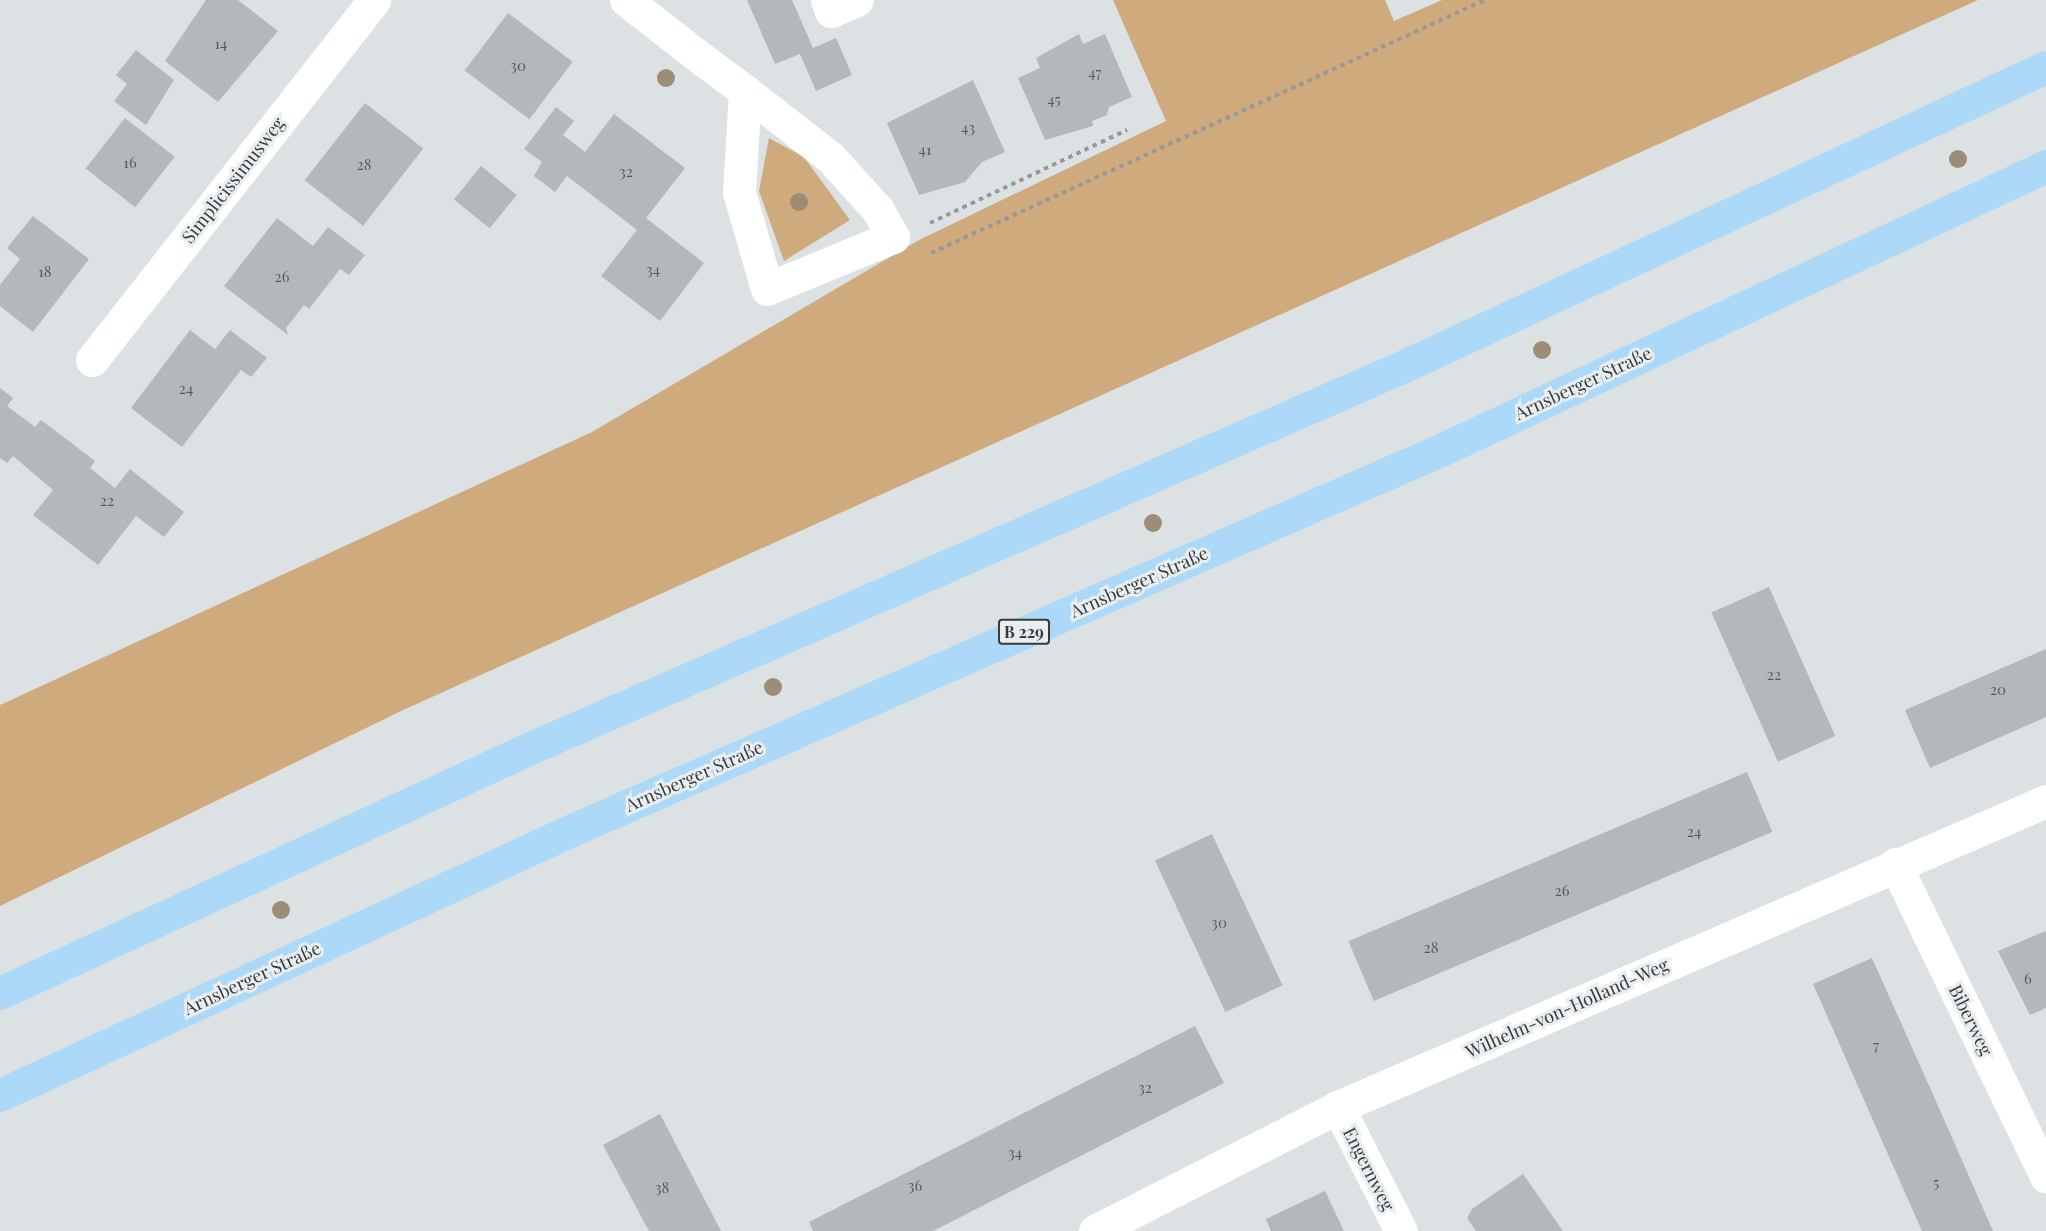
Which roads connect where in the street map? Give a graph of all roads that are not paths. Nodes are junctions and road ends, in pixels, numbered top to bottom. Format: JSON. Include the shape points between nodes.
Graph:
{"nodes":[{"id":1,"x":374,"y":0,"type":"edge"},
{"id":2,"x":626,"y":0,"type":"edge"},
{"id":3,"x":827,"y":0,"type":"edge"},
{"id":4,"x":856,"y":0,"type":"edge"},
{"id":5,"x":2046,"y":67,"type":"edge"},
{"id":6,"x":745,"y":91,"type":"junction"},
{"id":7,"x":2046,"y":166,"type":"edge"},
{"id":8,"x":92,"y":360,"type":"dead end"},
{"id":9,"x":2046,"y":801,"type":"edge"},
{"id":10,"x":1895,"y":864,"type":"junction"},
{"id":11,"x":0,"y":993,"type":"edge"},
{"id":12,"x":0,"y":1095,"type":"edge"},
{"id":13,"x":1338,"y":1107,"type":"junction"},
{"id":14,"x":2046,"y":1176,"type":"edge"},
{"id":15,"x":1095,"y":1231,"type":"edge"},
{"id":16,"x":1401,"y":1231,"type":"edge"}],
"edges":[{"from":1,"to":8,"type":"street","name":"Simplicissimusweg"},
{"from":2,"to":6,"type":"street"},
{"from":3,"to":4,"type":"street","via":[[831,11]]},
{"from":5,"to":11,"type":"main road","via":[[1402,367],[528,749]]},
{"from":6,"to":6,"type":"street","via":[[831,158],[878,210],[893,237],[767,289],[739,192]]},
{"from":7,"to":12,"type":"main road","name":"Arnsberger Straße","number":"B 229","via":[[1443,449],[572,830]]},
{"from":9,"to":10,"type":"street","name":"Wilhelm-von-Holland-Weg"},
{"from":10,"to":13,"type":"street","name":"Wilhelm-von-Holland-Weg"},
{"from":10,"to":14,"type":"street","name":"Biberweg"},
{"from":13,"to":15,"type":"street","name":"Wilhelm-von-Holland-Weg"},
{"from":13,"to":16,"type":"street","name":"Engernweg"}]}
